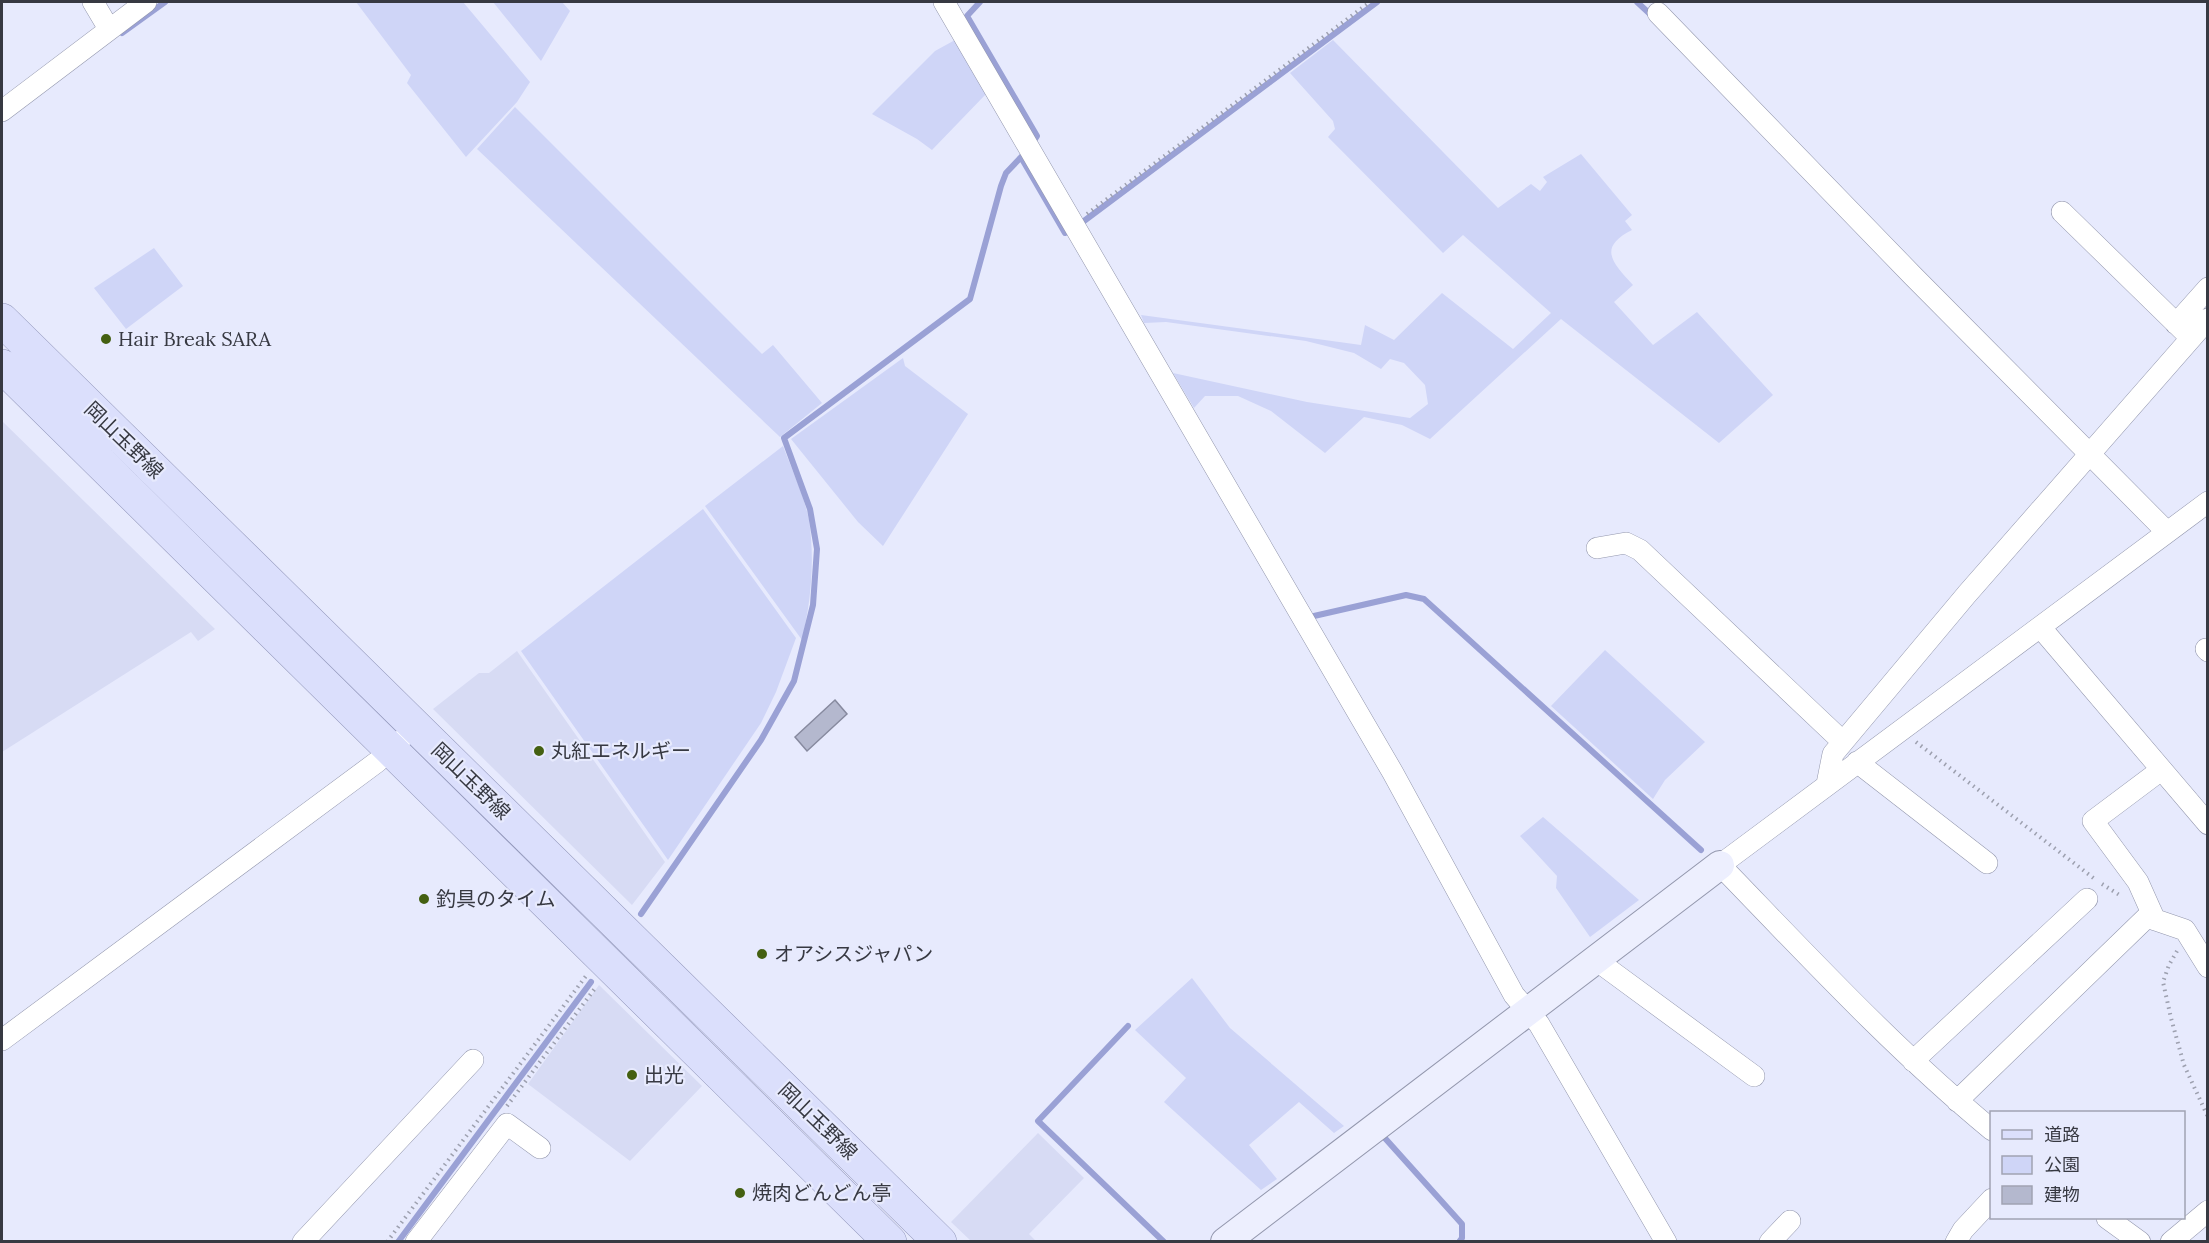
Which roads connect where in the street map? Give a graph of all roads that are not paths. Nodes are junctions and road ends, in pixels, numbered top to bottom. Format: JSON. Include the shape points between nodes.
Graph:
{"nodes":[{"id":1,"x":93,"y":2,"type":"edge"},
{"id":2,"x":146,"y":2,"type":"edge"},
{"id":3,"x":944,"y":2,"type":"edge"},
{"id":4,"x":1658,"y":13,"type":"dead end"},
{"id":5,"x":109,"y":29,"type":"junction"},
{"id":6,"x":2,"y":111,"type":"edge"},
{"id":7,"x":2062,"y":212,"type":"dead end"},
{"id":8,"x":2208,"y":288,"type":"edge"},
{"id":9,"x":2208,"y":319,"type":"edge"},
{"id":10,"x":2,"y":320,"type":"edge"},
{"id":11,"x":2184,"y":331,"type":"junction"},
{"id":12,"x":2,"y":366,"type":"edge"},
{"id":13,"x":2090,"y":454,"type":"junction"},
{"id":14,"x":2208,"y":502,"type":"edge"},
{"id":15,"x":2168,"y":532,"type":"junction"},
{"id":16,"x":1597,"y":548,"type":"dead end"},
{"id":17,"x":2041,"y":628,"type":"junction"},
{"id":18,"x":417,"y":728,"type":"junction"},
{"id":19,"x":1843,"y":742,"type":"junction"},
{"id":20,"x":391,"y":750,"type":"junction"},
{"id":21,"x":1857,"y":762,"type":"junction"},
{"id":22,"x":2161,"y":770,"type":"junction"},
{"id":23,"x":1827,"y":784,"type":"junction"},
{"id":24,"x":2208,"y":824,"type":"edge"},
{"id":25,"x":1987,"y":863,"type":"dead end"},
{"id":26,"x":1720,"y":865,"type":"junction"},
{"id":27,"x":2087,"y":899,"type":"dead end"},
{"id":28,"x":2151,"y":919,"type":"junction"},
{"id":29,"x":1596,"y":960,"type":"junction"},
{"id":30,"x":2208,"y":967,"type":"edge"},
{"id":31,"x":1528,"y":1012,"type":"junction"},
{"id":32,"x":2,"y":1040,"type":"edge"},
{"id":33,"x":473,"y":1060,"type":"dead end"},
{"id":34,"x":1913,"y":1061,"type":"junction"},
{"id":35,"x":1754,"y":1076,"type":"dead end"},
{"id":36,"x":1957,"y":1101,"type":"junction"},
{"id":37,"x":1990,"y":1128,"type":"edge"},
{"id":38,"x":540,"y":1148,"type":"dead end"},
{"id":39,"x":1990,"y":1201,"type":"edge"},
{"id":40,"x":2208,"y":1212,"type":"edge"},
{"id":41,"x":2108,"y":1219,"type":"edge"},
{"id":42,"x":1791,"y":1221,"type":"dead end"},
{"id":43,"x":303,"y":1242,"type":"edge"},
{"id":44,"x":416,"y":1242,"type":"edge"},
{"id":45,"x":890,"y":1242,"type":"edge"},
{"id":46,"x":940,"y":1242,"type":"edge"},
{"id":47,"x":1225,"y":1242,"type":"edge"},
{"id":48,"x":1666,"y":1242,"type":"edge"},
{"id":49,"x":1770,"y":1242,"type":"edge"},
{"id":50,"x":1956,"y":1242,"type":"edge"},
{"id":51,"x":2140,"y":1242,"type":"edge"},
{"id":52,"x":2171,"y":1242,"type":"edge"}],
"edges":[{"from":1,"to":5,"type":"street"},
{"from":2,"to":5,"type":"street"},
{"from":3,"to":31,"type":"street","via":[[1393,773],[1514,995]]},
{"from":4,"to":13,"type":"street"},
{"from":5,"to":6,"type":"street"},
{"from":7,"to":11,"type":"street"},
{"from":8,"to":11,"type":"street"},
{"from":9,"to":11,"type":"street"},
{"from":10,"to":18,"type":"main road","name":"岡山玉野線"},
{"from":11,"to":13,"type":"street"},
{"from":12,"to":20,"type":"main road","name":"岡山玉野線"},
{"from":13,"to":15,"type":"street"},
{"from":13,"to":19,"type":"street"},
{"from":14,"to":15,"type":"street"},
{"from":15,"to":17,"type":"street"},
{"from":16,"to":19,"type":"street","via":[[1626,543],[1640,550]]},
{"from":17,"to":21,"type":"street"},
{"from":17,"to":22,"type":"street"},
{"from":18,"to":20,"type":"street"},
{"from":18,"to":46,"type":"main road","name":"岡山玉野線"},
{"from":19,"to":23,"type":"street","via":[[1833,754]]},
{"from":20,"to":32,"type":"street"},
{"from":20,"to":45,"type":"main road","name":"岡山玉野線"},
{"from":21,"to":23,"type":"street"},
{"from":21,"to":25,"type":"street"},
{"from":22,"to":24,"type":"street"},
{"from":22,"to":28,"type":"street","via":[[2093,821],[2138,882]]},
{"from":23,"to":26,"type":"street"},
{"from":26,"to":29,"type":"street"},
{"from":26,"to":34,"type":"street"},
{"from":27,"to":34,"type":"street"},
{"from":28,"to":30,"type":"street","via":[[2185,930]]},
{"from":28,"to":36,"type":"street"},
{"from":29,"to":31,"type":"street"},
{"from":29,"to":35,"type":"street"},
{"from":31,"to":47,"type":"street"},
{"from":31,"to":48,"type":"street","via":[[1539,1024]]},
{"from":33,"to":43,"type":"street"},
{"from":34,"to":36,"type":"street"},
{"from":36,"to":37,"type":"street"},
{"from":38,"to":44,"type":"street","via":[[507,1124]]},
{"from":39,"to":50,"type":"street"},
{"from":40,"to":52,"type":"street"},
{"from":41,"to":51,"type":"street"},
{"from":42,"to":49,"type":"street"}]}
